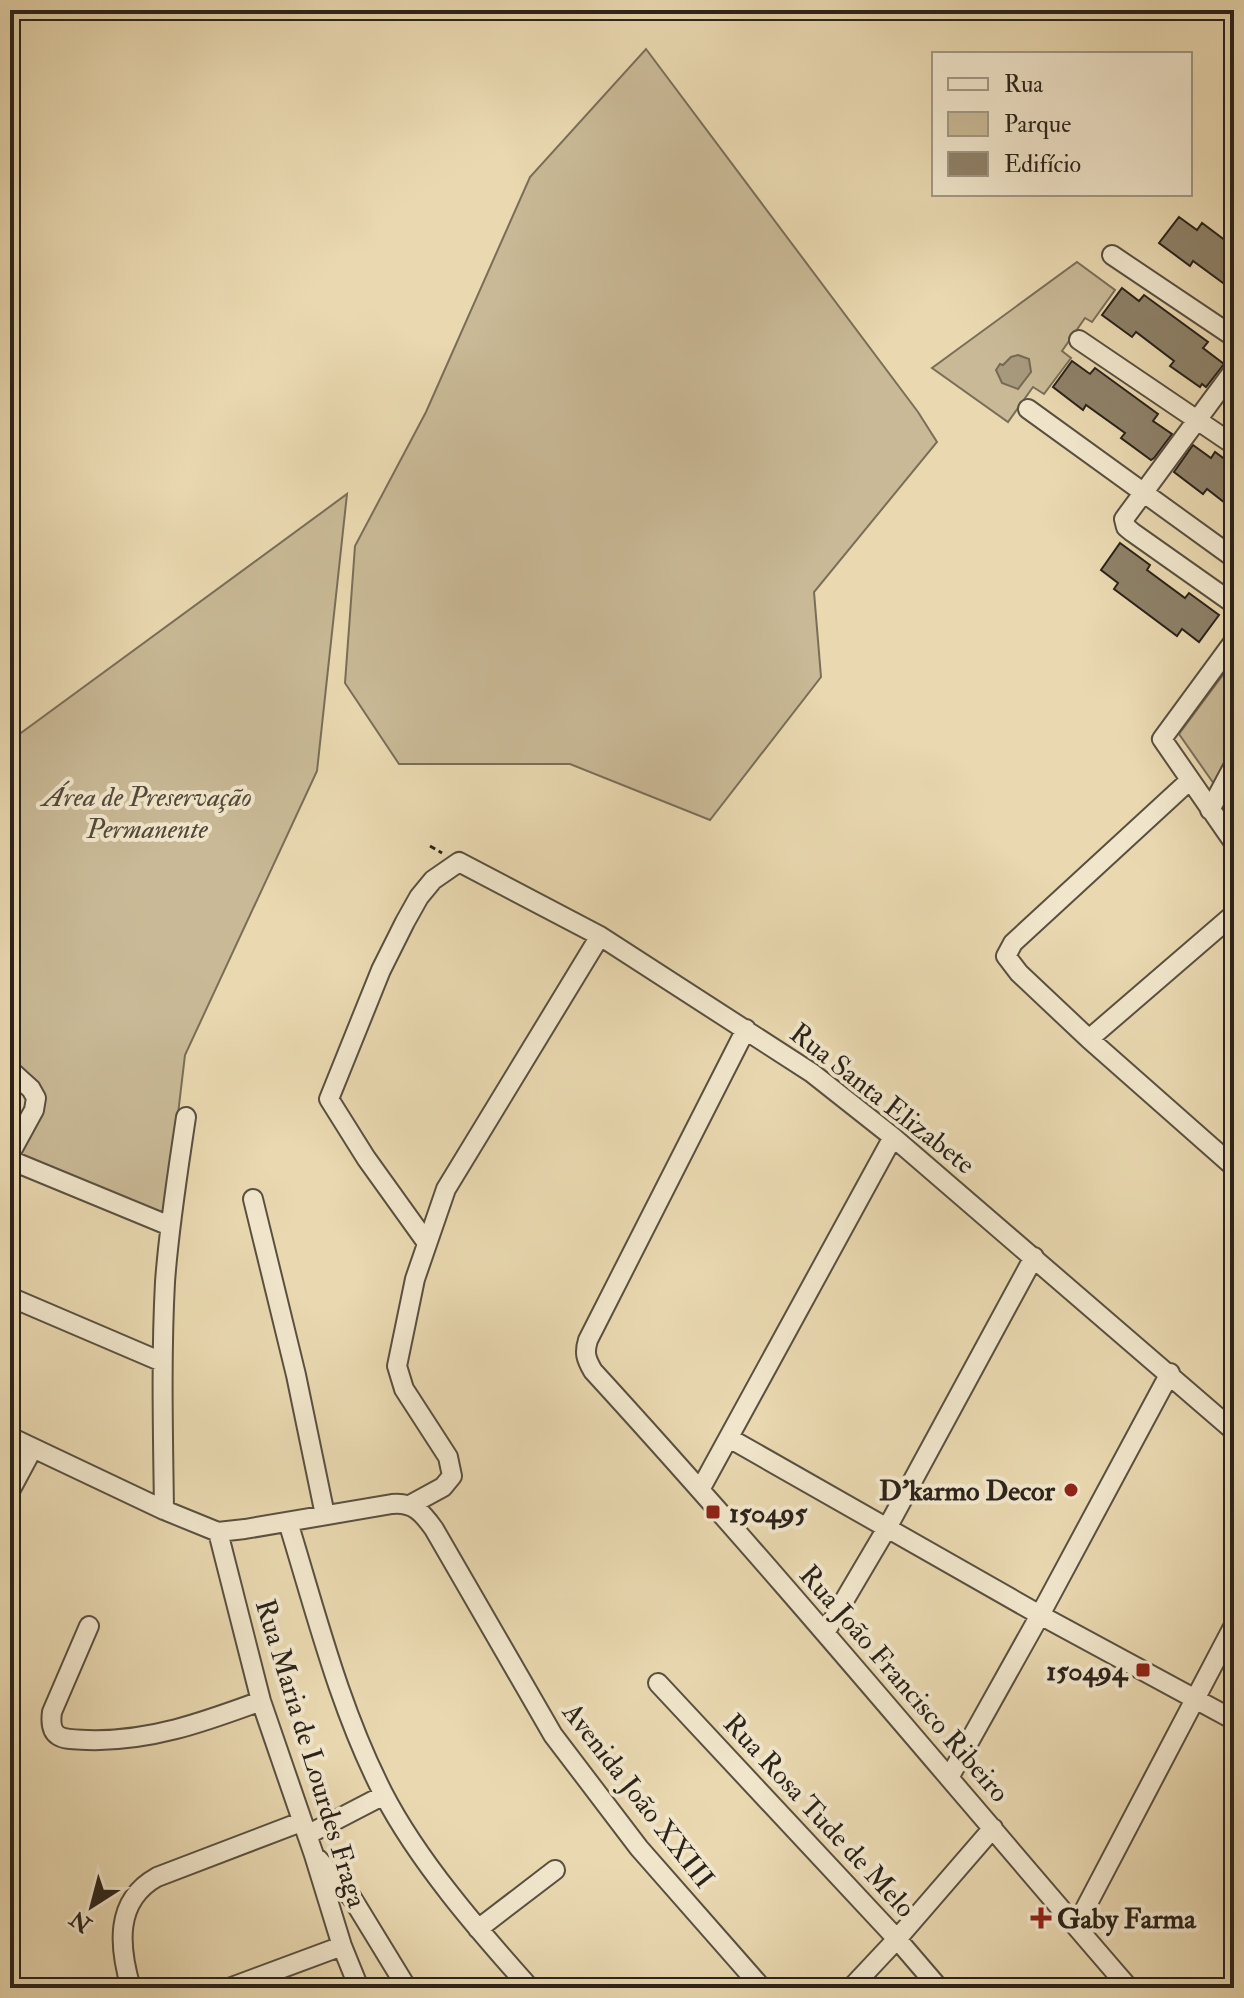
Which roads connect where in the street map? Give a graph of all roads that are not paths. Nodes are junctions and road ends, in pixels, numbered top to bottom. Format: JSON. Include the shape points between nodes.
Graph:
{"nodes":[{"id":1,"x":1112,"y":255,"type":"dead end"},
{"id":2,"x":1234,"y":337,"type":"edge"},
{"id":3,"x":1079,"y":340,"type":"dead end"},
{"id":4,"x":1234,"y":370,"type":"edge"},
{"id":5,"x":1028,"y":409,"type":"dead end"},
{"id":6,"x":1197,"y":418,"type":"junction"},
{"id":7,"x":1234,"y":445,"type":"edge"},
{"id":8,"x":1143,"y":492,"type":"junction"},
{"id":9,"x":1234,"y":558,"type":"edge"},
{"id":10,"x":1234,"y":604,"type":"edge"},
{"id":11,"x":1234,"y":641,"type":"edge"},
{"id":12,"x":1234,"y":765,"type":"edge"},
{"id":13,"x":1189,"y":781,"type":"junction"},
{"id":14,"x":1210,"y":810,"type":"junction"},
{"id":15,"x":1234,"y":843,"type":"edge"},
{"id":16,"x":1234,"y":914,"type":"edge"},
{"id":17,"x":600,"y":936,"type":"junction"},
{"id":18,"x":746,"y":1029,"type":"junction"},
{"id":19,"x":1089,"y":1039,"type":"junction"},
{"id":20,"x":10,"y":1070,"type":"edge"},
{"id":21,"x":186,"y":1117,"type":"dead end"},
{"id":22,"x":893,"y":1137,"type":"junction"},
{"id":23,"x":10,"y":1157,"type":"edge"},
{"id":24,"x":1234,"y":1167,"type":"edge"},
{"id":25,"x":253,"y":1199,"type":"dead end"},
{"id":26,"x":170,"y":1226,"type":"junction"},
{"id":27,"x":427,"y":1243,"type":"junction"},
{"id":28,"x":1034,"y":1257,"type":"junction"},
{"id":29,"x":10,"y":1297,"type":"edge"},
{"id":30,"x":162,"y":1362,"type":"junction"},
{"id":31,"x":1170,"y":1373,"type":"junction"},
{"id":32,"x":1234,"y":1431,"type":"edge"},
{"id":33,"x":10,"y":1437,"type":"edge"},
{"id":34,"x":729,"y":1438,"type":"junction"},
{"id":35,"x":33,"y":1448,"type":"junction"},
{"id":36,"x":701,"y":1488,"type":"junction"},
{"id":37,"x":10,"y":1491,"type":"edge"},
{"id":38,"x":410,"y":1505,"type":"junction"},
{"id":39,"x":164,"y":1510,"type":"junction"},
{"id":40,"x":325,"y":1515,"type":"junction"},
{"id":41,"x":288,"y":1522,"type":"junction"},
{"id":42,"x":887,"y":1528,"type":"junction"},
{"id":43,"x":218,"y":1532,"type":"junction"},
{"id":44,"x":1040,"y":1615,"type":"junction"},
{"id":45,"x":1234,"y":1625,"type":"edge"},
{"id":46,"x":89,"y":1626,"type":"dead end"},
{"id":47,"x":825,"y":1633,"type":"junction"},
{"id":48,"x":658,"y":1683,"type":"dead end"},
{"id":49,"x":1195,"y":1699,"type":"junction"},
{"id":50,"x":261,"y":1701,"type":"junction"},
{"id":51,"x":1234,"y":1720,"type":"edge"},
{"id":52,"x":950,"y":1776,"type":"junction"},
{"id":53,"x":384,"y":1795,"type":"junction"},
{"id":54,"x":304,"y":1828,"type":"junction"},
{"id":55,"x":993,"y":1828,"type":"junction"},
{"id":56,"x":314,"y":1855,"type":"junction"},
{"id":57,"x":555,"y":1870,"type":"dead end"},
{"id":58,"x":1076,"y":1926,"type":"junction"},
{"id":59,"x":478,"y":1929,"type":"junction"},
{"id":60,"x":897,"y":1939,"type":"junction"},
{"id":61,"x":342,"y":1946,"type":"junction"},
{"id":62,"x":131,"y":1988,"type":"edge"},
{"id":63,"x":229,"y":1988,"type":"edge"},
{"id":64,"x":359,"y":1988,"type":"edge"},
{"id":65,"x":407,"y":1988,"type":"edge"},
{"id":66,"x":530,"y":1988,"type":"edge"},
{"id":67,"x":762,"y":1988,"type":"edge"},
{"id":68,"x":851,"y":1988,"type":"edge"},
{"id":69,"x":939,"y":1988,"type":"edge"},
{"id":70,"x":1129,"y":1988,"type":"edge"}],
"edges":[{"from":1,"to":2,"type":"street"},
{"from":3,"to":6,"type":"street"},
{"from":4,"to":6,"type":"street"},
{"from":5,"to":8,"type":"street"},
{"from":6,"to":7,"type":"street"},
{"from":6,"to":8,"type":"street"},
{"from":8,"to":9,"type":"street"},
{"from":8,"to":10,"type":"street","via":[[1124,519],[1126,527]]},
{"from":11,"to":13,"type":"street","via":[[1162,739]]},
{"from":12,"to":14,"type":"street"},
{"from":13,"to":14,"type":"street"},
{"from":13,"to":19,"type":"street","via":[[1013,943],[1006,956]]},
{"from":14,"to":15,"type":"street"},
{"from":16,"to":19,"type":"street"},
{"from":17,"to":18,"type":"street","name":"Rua Santa Elizabete"},
{"from":17,"to":27,"type":"street","via":[[446,1189]]},
{"from":17,"to":27,"type":"street","name":"Rua Santa Elizabete","via":[[459,862],[419,897],[381,970],[329,1099]]},
{"from":18,"to":22,"type":"street","name":"Rua Santa Elizabete"},
{"from":18,"to":36,"type":"street","name":"Rua João Francisco Ribeiro","via":[[585,1350],[593,1371]]},
{"from":19,"to":24,"type":"street"},
{"from":20,"to":23,"type":"street","via":[[36,1098]]},
{"from":21,"to":26,"type":"street"},
{"from":22,"to":28,"type":"street","name":"Rua Santa Elizabete"},
{"from":22,"to":34,"type":"street"},
{"from":23,"to":26,"type":"street"},
{"from":25,"to":40,"type":"street"},
{"from":26,"to":30,"type":"street"},
{"from":27,"to":38,"type":"street","via":[[397,1366],[404,1389],[448,1457],[452,1476]]},
{"from":28,"to":31,"type":"street","name":"Rua Santa Elizabete"},
{"from":28,"to":42,"type":"street"},
{"from":29,"to":30,"type":"street"},
{"from":30,"to":39,"type":"street"},
{"from":31,"to":32,"type":"street","name":"Rua Santa Elizabete"},
{"from":31,"to":44,"type":"street"},
{"from":33,"to":35,"type":"street"},
{"from":34,"to":36,"type":"street"},
{"from":34,"to":42,"type":"street"},
{"from":35,"to":37,"type":"street"},
{"from":35,"to":39,"type":"street"},
{"from":36,"to":47,"type":"street","name":"Rua João Francisco Ribeiro"},
{"from":38,"to":40,"type":"street"},
{"from":38,"to":67,"type":"street","name":"Avenida João XXIII","via":[[434,1529],[553,1735],[584,1778]]},
{"from":39,"to":43,"type":"street"},
{"from":40,"to":41,"type":"street"},
{"from":41,"to":43,"type":"street"},
{"from":41,"to":53,"type":"street","via":[[345,1706]]},
{"from":42,"to":44,"type":"street"},
{"from":42,"to":47,"type":"street"},
{"from":43,"to":50,"type":"street","name":"Rua Maria de Lourdes Fraga"},
{"from":44,"to":49,"type":"street"},
{"from":44,"to":52,"type":"street"},
{"from":45,"to":49,"type":"street"},
{"from":46,"to":50,"type":"street","via":[[52,1712],[51,1727],[63,1738],[152,1736]]},
{"from":47,"to":52,"type":"street","name":"Rua João Francisco Ribeiro"},
{"from":48,"to":60,"type":"street","name":"Rua Rosa Tude de Melo"},
{"from":49,"to":51,"type":"street"},
{"from":49,"to":58,"type":"street"},
{"from":50,"to":54,"type":"street","name":"Rua Maria de Lourdes Fraga"},
{"from":52,"to":55,"type":"street","name":"Rua João Francisco Ribeiro"},
{"from":53,"to":54,"type":"street"},
{"from":53,"to":59,"type":"street"},
{"from":54,"to":56,"type":"street","name":"Rua Maria de Lourdes Fraga"},
{"from":54,"to":62,"type":"street","via":[[157,1877],[142,1887],[127,1911],[123,1946]]},
{"from":55,"to":58,"type":"street","name":"Rua João Francisco Ribeiro"},
{"from":55,"to":60,"type":"street"},
{"from":56,"to":61,"type":"street","name":"Rua Maria de Lourdes Fraga"},
{"from":56,"to":65,"type":"street","via":[[352,1898]]},
{"from":57,"to":59,"type":"street"},
{"from":58,"to":70,"type":"street","name":"Rua João Francisco Ribeiro"},
{"from":59,"to":66,"type":"street"},
{"from":60,"to":68,"type":"street"},
{"from":60,"to":69,"type":"street","name":"Rua Rosa Tude de Melo"},
{"from":61,"to":63,"type":"street"},
{"from":61,"to":64,"type":"street","name":"Rua Maria de Lourdes Fraga"}]}
